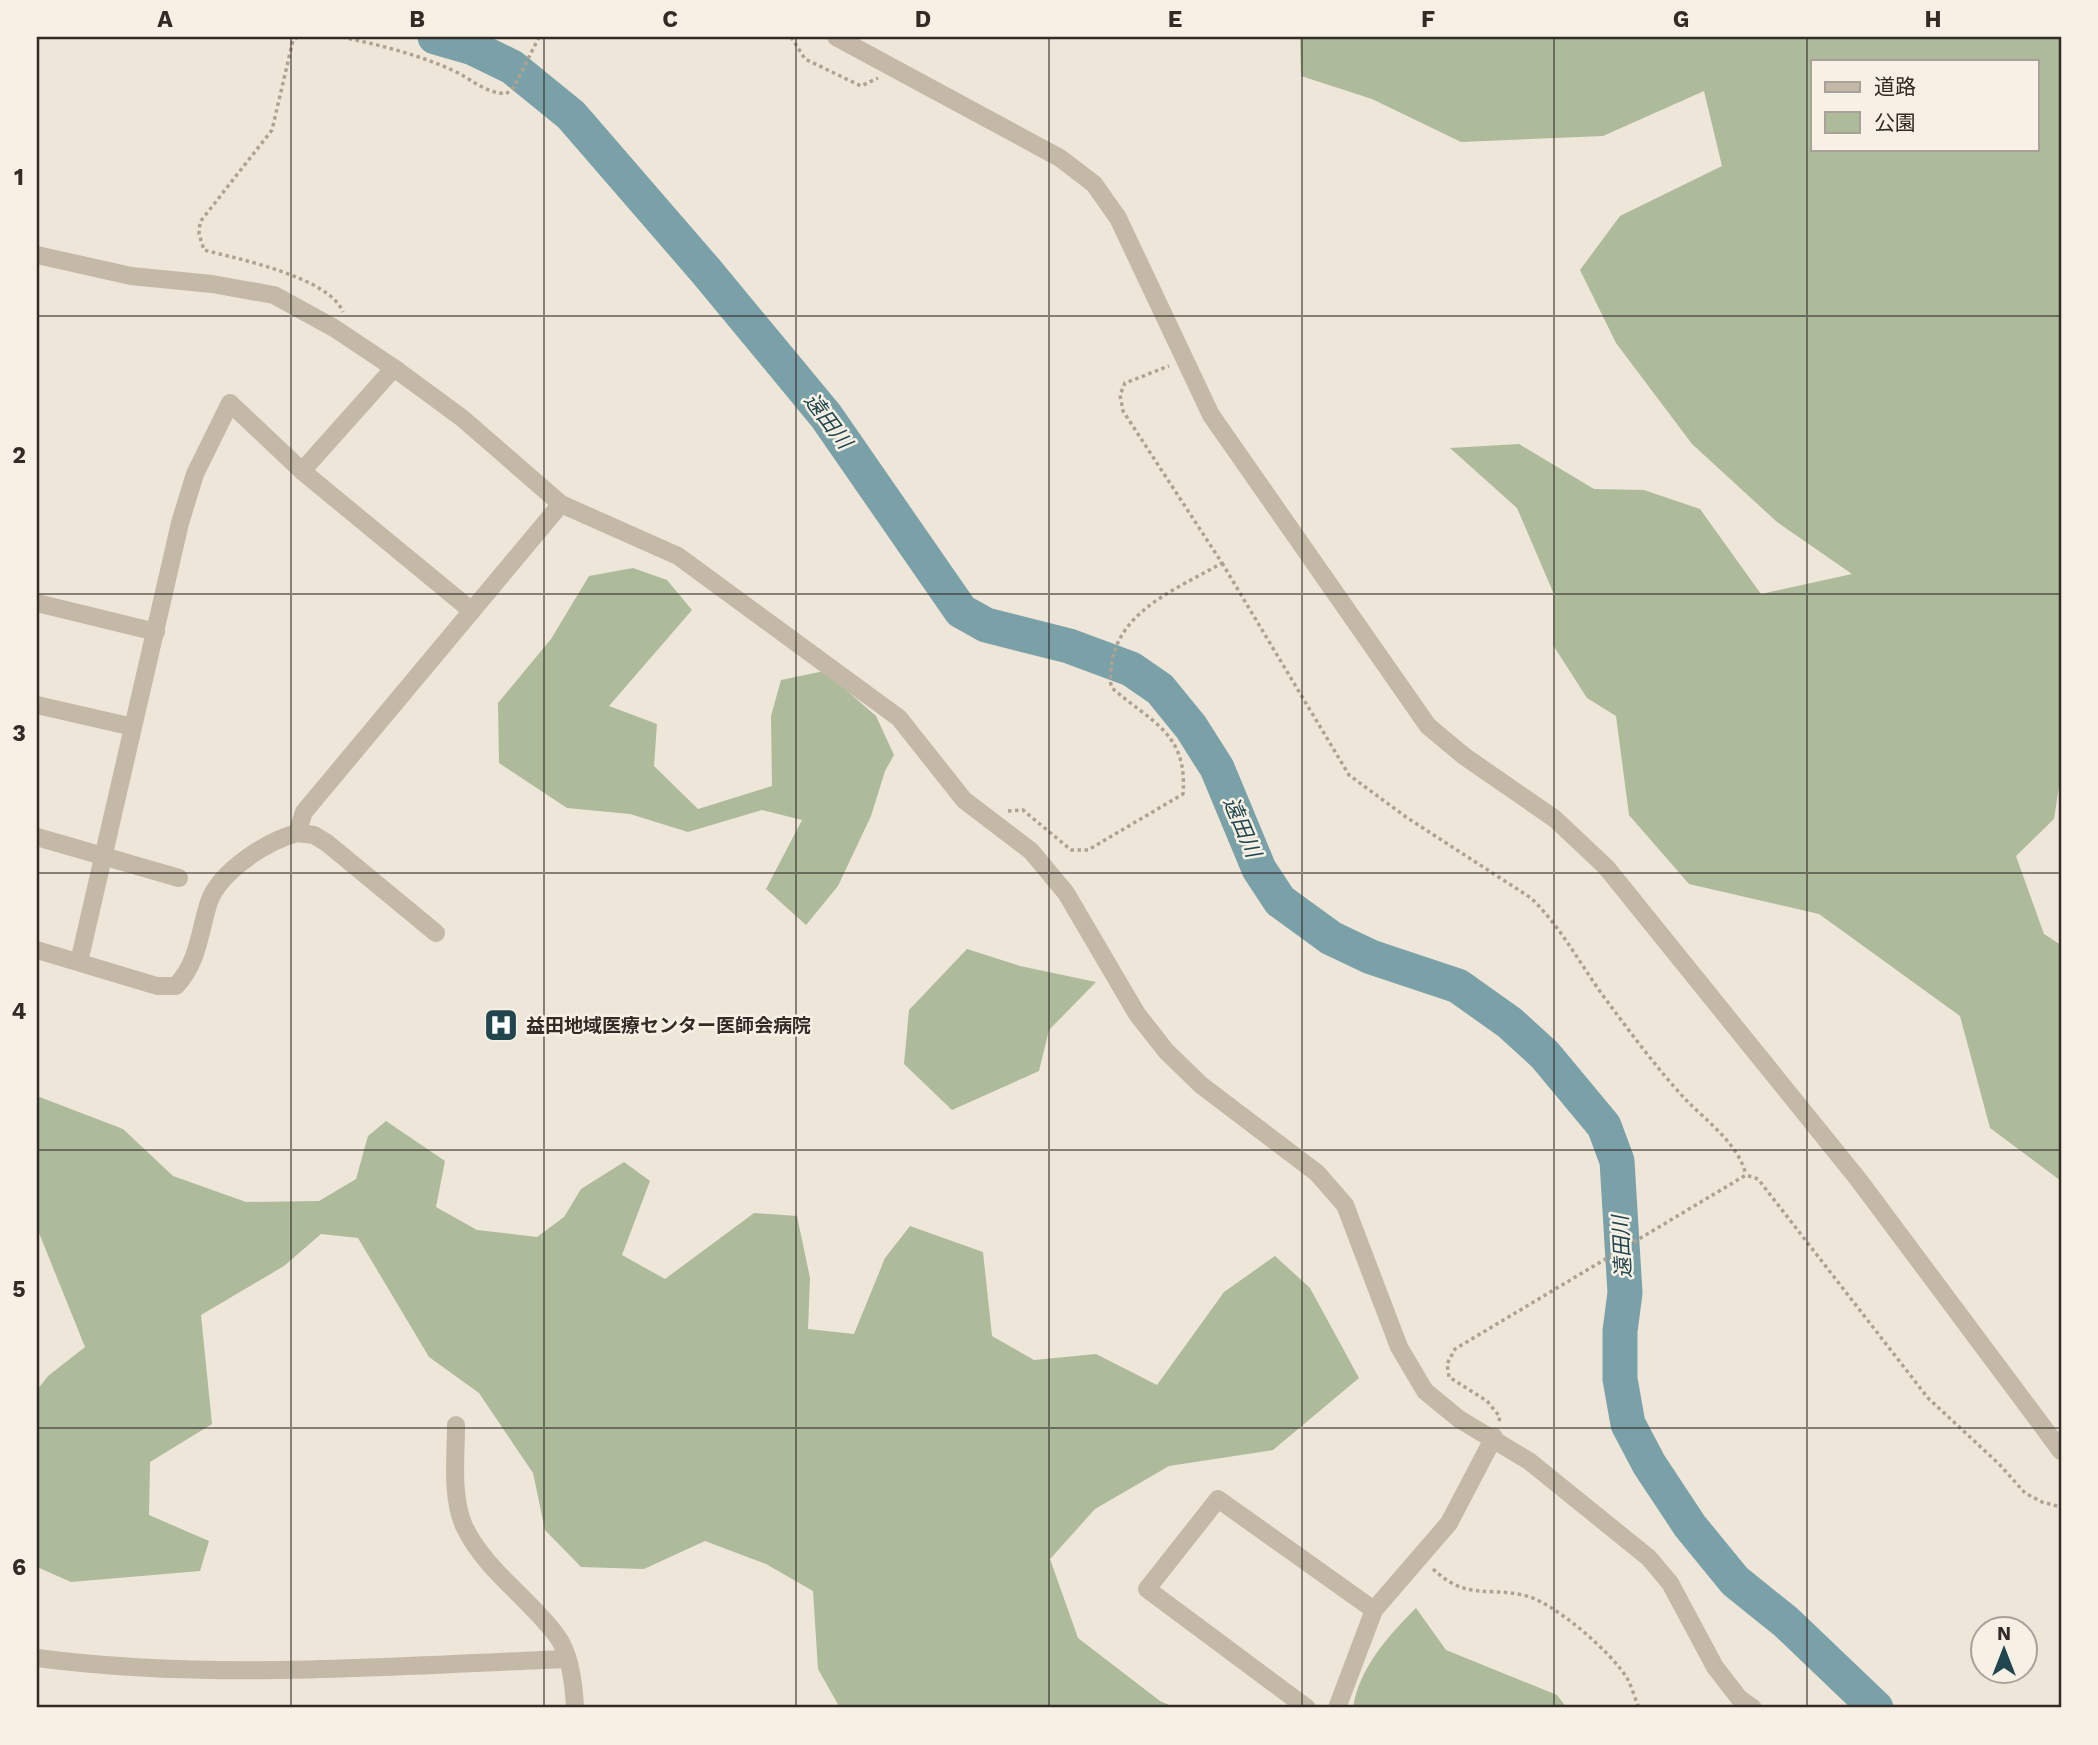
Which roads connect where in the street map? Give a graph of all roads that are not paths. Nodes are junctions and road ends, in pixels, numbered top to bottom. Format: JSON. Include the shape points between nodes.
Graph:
{"nodes":[{"id":1,"x":836,"y":37,"type":"edge"},
{"id":2,"x":37,"y":255,"type":"edge"},
{"id":3,"x":394,"y":368,"type":"junction"},
{"id":4,"x":302,"y":471,"type":"junction"},
{"id":5,"x":561,"y":504,"type":"junction"},
{"id":6,"x":37,"y":603,"type":"edge"},
{"id":7,"x":472,"y":611,"type":"junction"},
{"id":8,"x":156,"y":632,"type":"junction"},
{"id":9,"x":37,"y":705,"type":"edge"},
{"id":10,"x":133,"y":727,"type":"junction"},
{"id":11,"x":297,"y":833,"type":"junction"},
{"id":12,"x":37,"y":837,"type":"edge"},
{"id":13,"x":102,"y":856,"type":"junction"},
{"id":14,"x":179,"y":878,"type":"dead end"},
{"id":15,"x":436,"y":933,"type":"dead end"},
{"id":16,"x":37,"y":950,"type":"edge"},
{"id":17,"x":79,"y":962,"type":"junction"},
{"id":18,"x":456,"y":1425,"type":"dead end"},
{"id":19,"x":1494,"y":1437,"type":"junction"},
{"id":20,"x":2061,"y":1451,"type":"edge"},
{"id":21,"x":1374,"y":1610,"type":"junction"},
{"id":22,"x":37,"y":1658,"type":"edge"},
{"id":23,"x":568,"y":1659,"type":"junction"},
{"id":24,"x":1337,"y":1707,"type":"edge"},
{"id":25,"x":575,"y":1708,"type":"edge"},
{"id":26,"x":1307,"y":1708,"type":"edge"},
{"id":27,"x":1315,"y":1708,"type":"edge"},
{"id":28,"x":1753,"y":1708,"type":"edge"}],
"edges":[{"from":1,"to":20,"type":"street","via":[[1060,158],[1094,184],[1118,218],[1211,415],[1428,726],[1555,819],[1606,867],[1858,1179]]},
{"from":2,"to":3,"type":"street","via":[[131,276],[274,295]]},
{"from":3,"to":4,"type":"street"},
{"from":3,"to":5,"type":"street","via":[[462,418]]},
{"from":4,"to":7,"type":"street"},
{"from":4,"to":8,"type":"street","via":[[230,403],[195,474]]},
{"from":5,"to":7,"type":"street"},
{"from":5,"to":19,"type":"street","via":[[678,556],[899,718],[964,800],[1031,851],[1066,893],[1137,1014],[1166,1051],[1201,1085],[1317,1172],[1345,1205],[1399,1348],[1426,1391],[1459,1419]]},
{"from":6,"to":8,"type":"street"},
{"from":7,"to":11,"type":"street","via":[[304,812]]},
{"from":8,"to":10,"type":"street"},
{"from":9,"to":10,"type":"street"},
{"from":10,"to":13,"type":"street"},
{"from":11,"to":15,"type":"street","via":[[327,843]]},
{"from":11,"to":17,"type":"street","via":[[279,838],[227,875],[210,898],[191,970],[176,986],[157,986]]},
{"from":12,"to":13,"type":"street"},
{"from":13,"to":14,"type":"street"},
{"from":13,"to":17,"type":"street"},
{"from":16,"to":17,"type":"street"},
{"from":18,"to":23,"type":"street","via":[[457,1502],[465,1526],[486,1558],[558,1638]]},
{"from":19,"to":21,"type":"street","via":[[1464,1498],[1422,1558],[1384,1594]]},
{"from":19,"to":28,"type":"street","via":[[1649,1558],[1670,1583],[1715,1667]]},
{"from":21,"to":24,"type":"street"},
{"from":21,"to":26,"type":"street","via":[[1218,1499],[1147,1589]]},
{"from":22,"to":23,"type":"street","via":[[119,1669],[259,1671]]},
{"from":23,"to":25,"type":"street"},
{"from":24,"to":27,"type":"street"}]}
